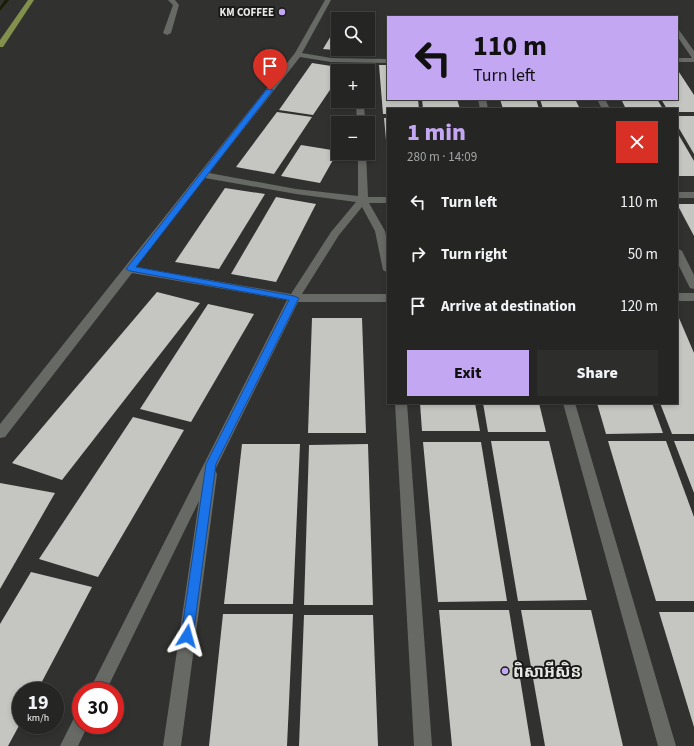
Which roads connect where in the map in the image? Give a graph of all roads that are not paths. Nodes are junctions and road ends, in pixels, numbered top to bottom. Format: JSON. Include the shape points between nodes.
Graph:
{"nodes":[{"id":1,"x":31,"y":0,"type":"edge"},
{"id":2,"x":171,"y":0,"type":"edge"},
{"id":3,"x":328,"y":0,"type":"edge"},
{"id":4,"x":678,"y":32,"type":"edge"},
{"id":5,"x":168,"y":33,"type":"dead end"},
{"id":6,"x":0,"y":45,"type":"edge"},
{"id":7,"x":298,"y":54,"type":"junction"},
{"id":8,"x":694,"y":56,"type":"edge"},
{"id":9,"x":678,"y":60,"type":"edge"},
{"id":10,"x":694,"y":60,"type":"edge"},
{"id":11,"x":358,"y":61,"type":"junction"},
{"id":12,"x":387,"y":61,"type":"edge"},
{"id":13,"x":358,"y":64,"type":"edge"},
{"id":14,"x":362,"y":160,"type":"edge"},
{"id":15,"x":204,"y":175,"type":"junction"},
{"id":16,"x":678,"y":195,"type":"edge"},
{"id":17,"x":694,"y":195,"type":"edge"},
{"id":18,"x":363,"y":200,"type":"junction"},
{"id":19,"x":387,"y":200,"type":"edge"},
{"id":20,"x":678,"y":253,"type":"edge"},
{"id":21,"x":387,"y":265,"type":"edge"},
{"id":22,"x":130,"y":269,"type":"junction"},
{"id":23,"x":694,"y":286,"type":"edge"},
{"id":24,"x":678,"y":297,"type":"edge"},
{"id":25,"x":694,"y":297,"type":"edge"},
{"id":26,"x":294,"y":298,"type":"junction"},
{"id":27,"x":387,"y":298,"type":"edge"},
{"id":28,"x":401,"y":404,"type":"edge"},
{"id":29,"x":569,"y":404,"type":"edge"},
{"id":30,"x":0,"y":433,"type":"edge"},
{"id":31,"x":211,"y":464,"type":"junction"},
{"id":32,"x":102,"y":682,"type":"edge"},
{"id":33,"x":75,"y":734,"type":"edge"},
{"id":34,"x":69,"y":746,"type":"edge"},
{"id":35,"x":172,"y":746,"type":"edge"},
{"id":36,"x":423,"y":746,"type":"edge"},
{"id":37,"x":667,"y":746,"type":"edge"}],
"edges":[{"from":1,"to":6,"type":"main road"},
{"from":2,"to":5,"type":"street","via":[[176,5]]},
{"from":3,"to":7,"type":"street"},
{"from":4,"to":8,"type":"street"},
{"from":7,"to":11,"type":"street","via":[[331,60]]},
{"from":7,"to":15,"type":"street"},
{"from":9,"to":10,"type":"street"},
{"from":11,"to":12,"type":"street"},
{"from":11,"to":13,"type":"street"},
{"from":14,"to":18,"type":"street"},
{"from":15,"to":18,"type":"street"},
{"from":15,"to":22,"type":"street"},
{"from":16,"to":17,"type":"street"},
{"from":18,"to":19,"type":"street"},
{"from":18,"to":21,"type":"street","via":[[380,231]]},
{"from":18,"to":26,"type":"street","via":[[335,234]]},
{"from":20,"to":23,"type":"street"},
{"from":22,"to":26,"type":"street"},
{"from":22,"to":30,"type":"street"},
{"from":24,"to":25,"type":"street"},
{"from":26,"to":27,"type":"street"},
{"from":26,"to":31,"type":"street"},
{"from":28,"to":36,"type":"street"},
{"from":29,"to":37,"type":"street"},
{"from":31,"to":32,"type":"street"},
{"from":31,"to":35,"type":"street"},
{"from":33,"to":34,"type":"street"}]}
